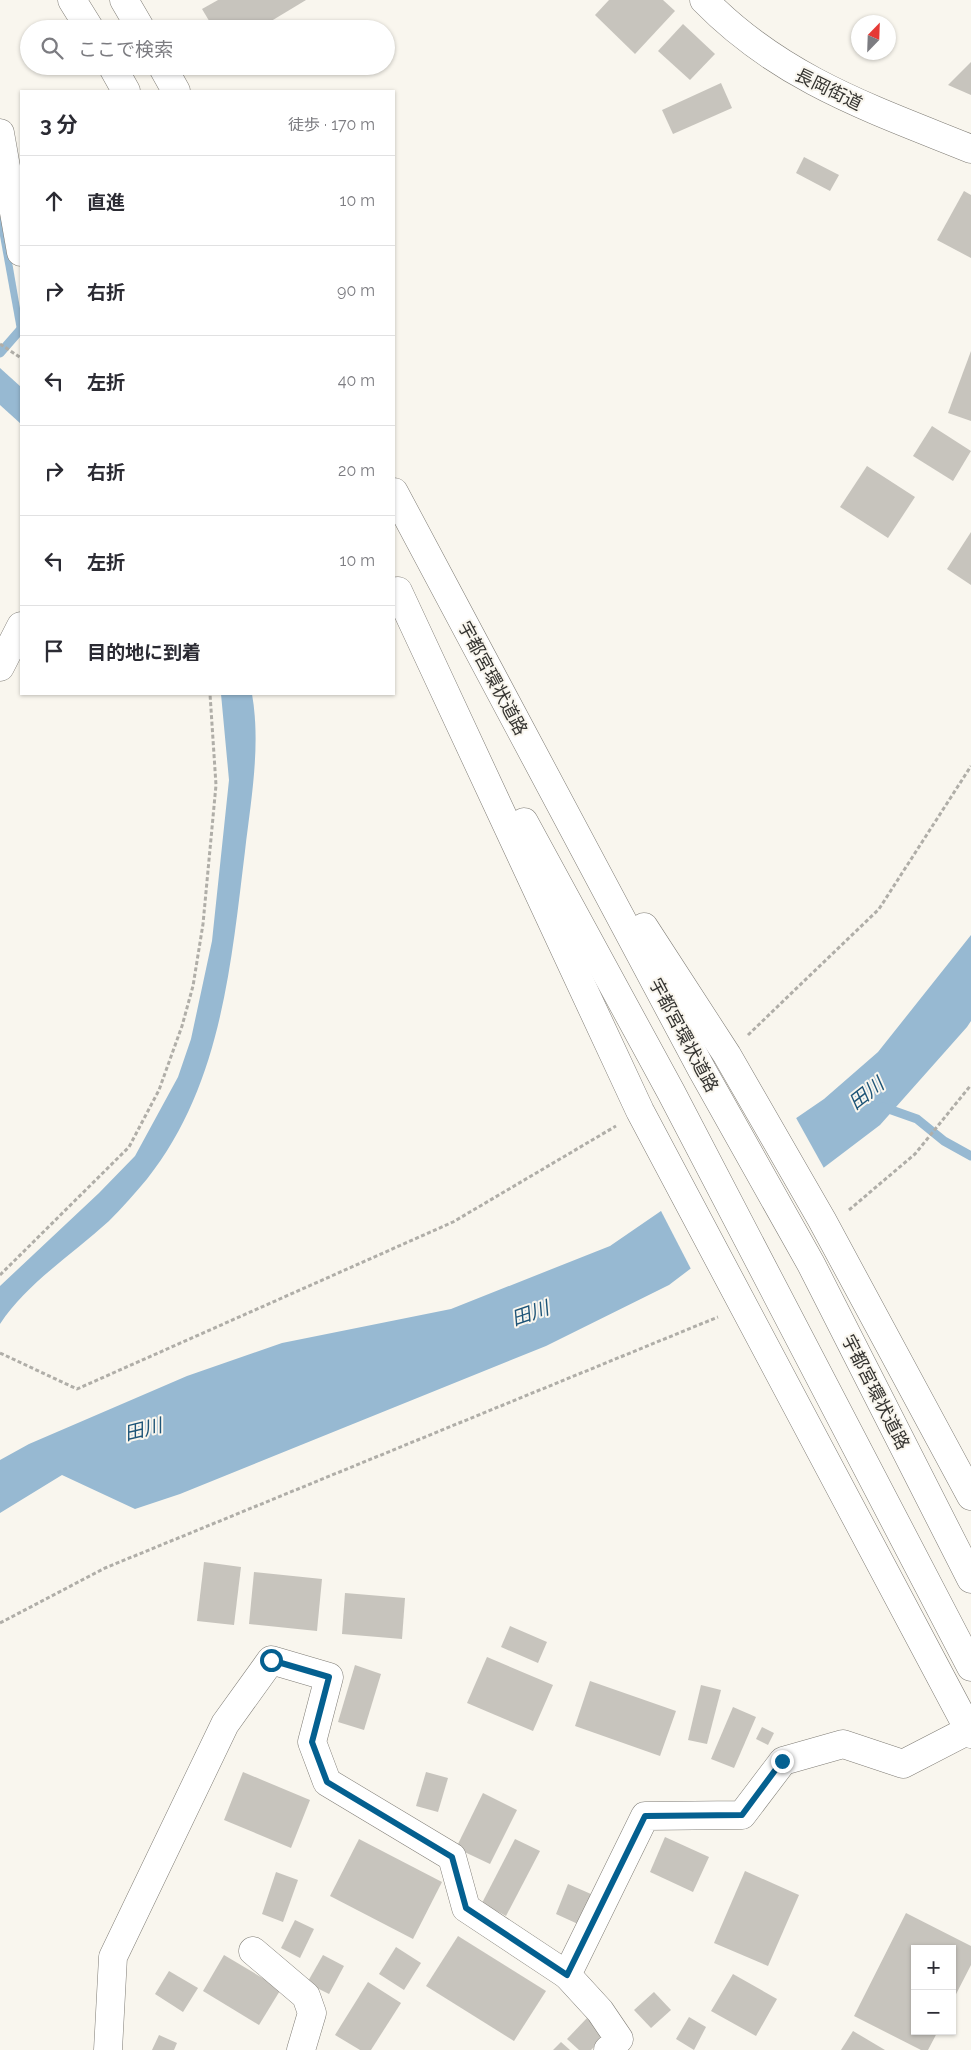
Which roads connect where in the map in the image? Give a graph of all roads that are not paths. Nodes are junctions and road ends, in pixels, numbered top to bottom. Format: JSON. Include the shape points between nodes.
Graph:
{"nodes":[{"id":1,"x":72,"y":0,"type":"edge"},
{"id":2,"x":124,"y":0,"type":"edge"},
{"id":3,"x":704,"y":0,"type":"edge"},
{"id":4,"x":84,"y":20,"type":"edge"},
{"id":5,"x":136,"y":20,"type":"edge"},
{"id":6,"x":117,"y":75,"type":"edge"},
{"id":7,"x":167,"y":75,"type":"edge"},
{"id":8,"x":125,"y":90,"type":"edge"},
{"id":9,"x":175,"y":90,"type":"edge"},
{"id":10,"x":0,"y":133,"type":"edge"},
{"id":11,"x":971,"y":149,"type":"edge"},
{"id":12,"x":20,"y":246,"type":"edge"},
{"id":13,"x":395,"y":494,"type":"edge"},
{"id":14,"x":396,"y":588,"type":"edge"},
{"id":15,"x":20,"y":628,"type":"edge"},
{"id":16,"x":0,"y":667,"type":"edge"},
{"id":17,"x":543,"y":771,"type":"junction"},
{"id":18,"x":971,"y":1496,"type":"edge"},
{"id":19,"x":971,"y":1579,"type":"edge"},
{"id":20,"x":971,"y":1667,"type":"edge"},
{"id":21,"x":970,"y":1732,"type":"edge"},
{"id":22,"x":254,"y":1951,"type":"dead end"},
{"id":23,"x":567,"y":1975,"type":"junction"},
{"id":24,"x":108,"y":2050,"type":"edge"},
{"id":25,"x":301,"y":2050,"type":"edge"},
{"id":26,"x":608,"y":2050,"type":"edge"}],
"edges":[{"from":1,"to":4,"type":"main road"},
{"from":2,"to":5,"type":"main road"},
{"from":3,"to":11,"type":"main road","name":"長岡街道","via":[[786,68],[863,106]]},
{"from":6,"to":8,"type":"main road"},
{"from":7,"to":9,"type":"main road"},
{"from":10,"to":12,"type":"main road"},
{"from":13,"to":17,"type":"main road","name":"宇都宮環状道路"},
{"from":14,"to":20,"type":"main road","via":[[671,1092]]},
{"from":14,"to":21,"type":"main road","via":[[640,1112]]},
{"from":15,"to":16,"type":"main road"},
{"from":17,"to":18,"type":"main road","via":[[727,1055],[836,1245]]},
{"from":17,"to":19,"type":"main road","name":"宇都宮環状道路","via":[[702,1070],[811,1264]]},
{"from":21,"to":23,"type":"main road","via":[[903,1764],[843,1744],[782,1761],[742,1815],[645,1816]]},
{"from":22,"to":25,"type":"main road","via":[[306,1996],[312,2013]]},
{"from":23,"to":24,"type":"main road","via":[[466,1908],[452,1857],[327,1782],[312,1742],[329,1677],[271,1660],[225,1724],[114,1957]]},
{"from":23,"to":26,"type":"main road","via":[[600,2011],[619,2039]]}]}
